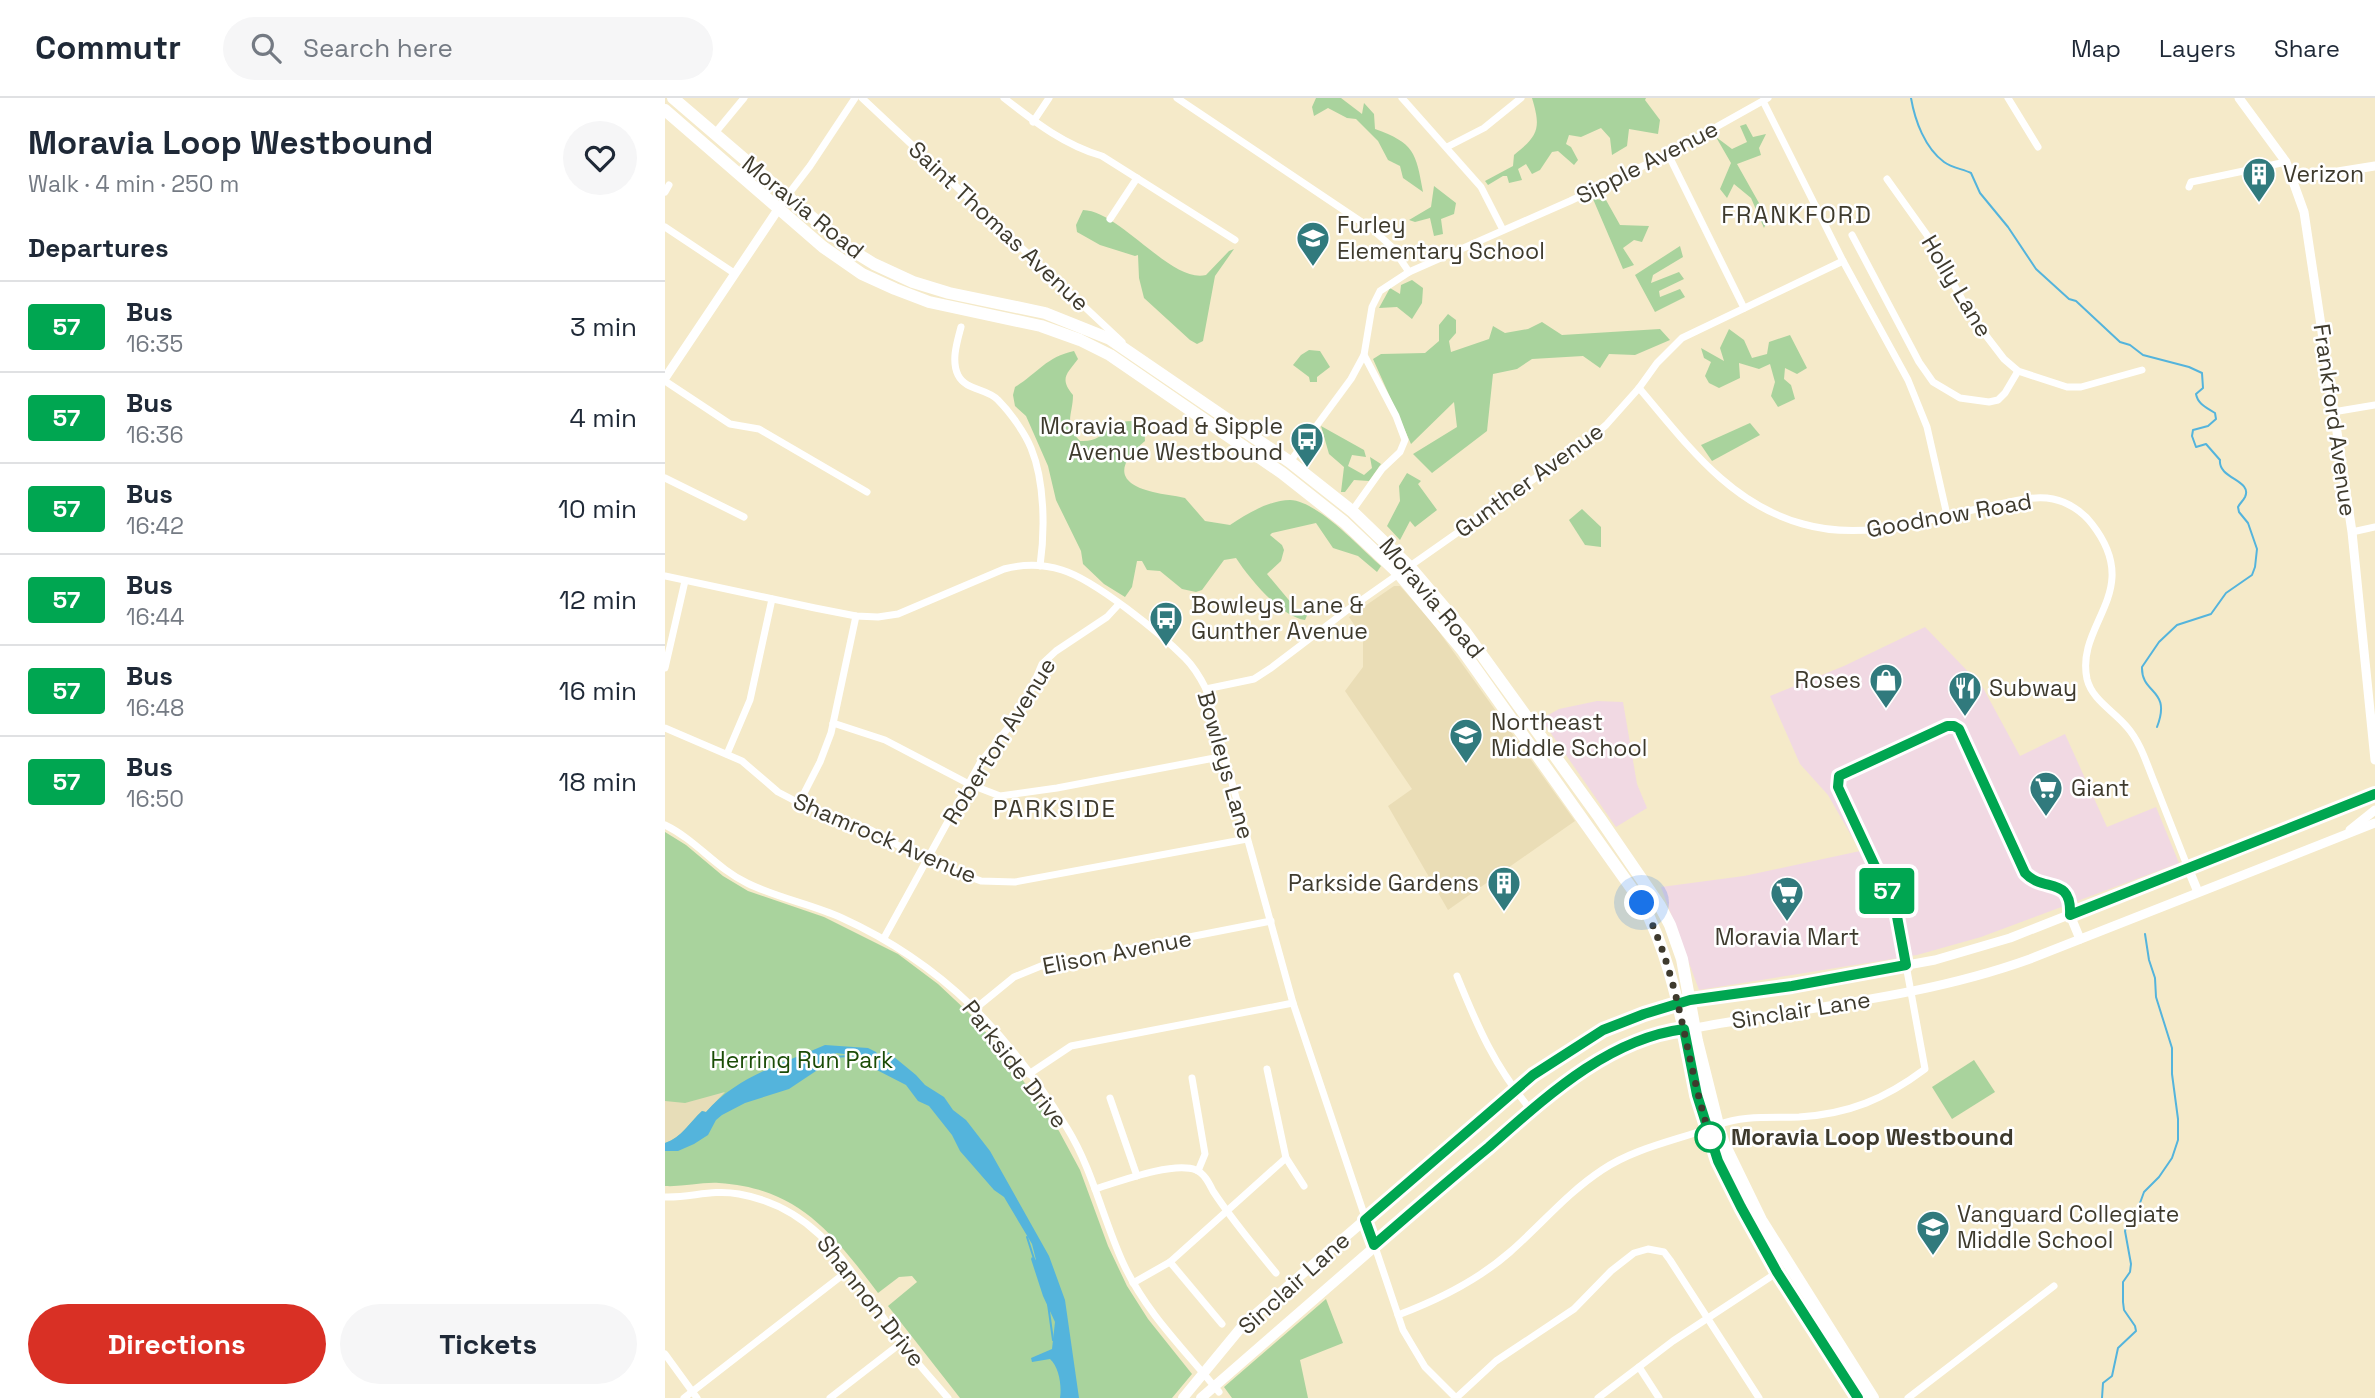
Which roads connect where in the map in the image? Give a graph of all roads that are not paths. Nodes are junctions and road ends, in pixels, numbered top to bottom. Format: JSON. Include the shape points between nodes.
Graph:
{"nodes":[{"id":1,"x":673,"y":98,"type":"edge"},
{"id":2,"x":744,"y":98,"type":"edge"},
{"id":3,"x":855,"y":98,"type":"edge"},
{"id":4,"x":862,"y":98,"type":"edge"},
{"id":5,"x":1004,"y":98,"type":"edge"},
{"id":6,"x":1049,"y":98,"type":"edge"},
{"id":7,"x":1177,"y":98,"type":"edge"},
{"id":8,"x":1402,"y":98,"type":"edge"},
{"id":9,"x":1521,"y":98,"type":"edge"},
{"id":10,"x":2008,"y":98,"type":"edge"},
{"id":11,"x":2239,"y":98,"type":"edge"},
{"id":12,"x":1765,"y":99,"type":"edge"},
{"id":13,"x":665,"y":110,"type":"edge"},
{"id":14,"x":1033,"y":122,"type":"junction"},
{"id":15,"x":715,"y":134,"type":"junction"},
{"id":16,"x":1447,"y":147,"type":"junction"},
{"id":17,"x":2038,"y":147,"type":"dead end"},
{"id":18,"x":1668,"y":154,"type":"junction"},
{"id":19,"x":2286,"y":162,"type":"junction"},
{"id":20,"x":2375,"y":166,"type":"edge"},
{"id":21,"x":1136,"y":178,"type":"junction"},
{"id":22,"x":1887,"y":179,"type":"dead end"},
{"id":23,"x":2294,"y":179,"type":"junction"},
{"id":24,"x":2189,"y":187,"type":"dead end"},
{"id":25,"x":786,"y":197,"type":"junction"},
{"id":26,"x":778,"y":208,"type":"junction"},
{"id":27,"x":1110,"y":219,"type":"dead end"},
{"id":28,"x":665,"y":227,"type":"edge"},
{"id":29,"x":1503,"y":230,"type":"junction"},
{"id":30,"x":1852,"y":235,"type":"dead end"},
{"id":31,"x":1235,"y":240,"type":"dead end"},
{"id":32,"x":1843,"y":261,"type":"junction"},
{"id":33,"x":1409,"y":272,"type":"junction"},
{"id":34,"x":734,"y":273,"type":"junction"},
{"id":35,"x":1744,"y":308,"type":"junction"},
{"id":36,"x":961,"y":327,"type":"dead end"},
{"id":37,"x":1134,"y":355,"type":"junction"},
{"id":38,"x":1364,"y":355,"type":"junction"},
{"id":39,"x":2142,"y":370,"type":"dead end"},
{"id":40,"x":2018,"y":371,"type":"junction"},
{"id":41,"x":665,"y":379,"type":"edge"},
{"id":42,"x":1639,"y":388,"type":"junction"},
{"id":43,"x":2375,"y":405,"type":"edge"},
{"id":44,"x":2333,"y":412,"type":"junction"},
{"id":45,"x":1286,"y":467,"type":"junction"},
{"id":46,"x":665,"y":478,"type":"edge"},
{"id":47,"x":867,"y":492,"type":"dead end"},
{"id":48,"x":1352,"y":511,"type":"junction"},
{"id":49,"x":1947,"y":515,"type":"junction"},
{"id":50,"x":744,"y":517,"type":"dead end"},
{"id":51,"x":2375,"y":527,"type":"edge"},
{"id":52,"x":2351,"y":532,"type":"junction"},
{"id":53,"x":1040,"y":566,"type":"junction"},
{"id":54,"x":1404,"y":570,"type":"junction"},
{"id":55,"x":665,"y":576,"type":"edge"},
{"id":56,"x":685,"y":581,"type":"junction"},
{"id":57,"x":772,"y":599,"type":"junction"},
{"id":58,"x":1119,"y":604,"type":"junction"},
{"id":59,"x":856,"y":616,"type":"junction"},
{"id":60,"x":665,"y":668,"type":"edge"},
{"id":61,"x":1206,"y":689,"type":"junction"},
{"id":62,"x":833,"y":723,"type":"junction"},
{"id":63,"x":665,"y":728,"type":"edge"},
{"id":64,"x":727,"y":754,"type":"junction"},
{"id":65,"x":1225,"y":756,"type":"junction"},
{"id":66,"x":2375,"y":760,"type":"edge"},
{"id":67,"x":968,"y":784,"type":"junction"},
{"id":68,"x":2375,"y":794,"type":"edge"},
{"id":69,"x":799,"y":803,"type":"junction"},
{"id":70,"x":2375,"y":810,"type":"edge"},
{"id":71,"x":2375,"y":823,"type":"edge"},
{"id":72,"x":665,"y":825,"type":"edge"},
{"id":73,"x":2344,"y":835,"type":"junction"},
{"id":74,"x":1247,"y":839,"type":"junction"},
{"id":75,"x":926,"y":861,"type":"junction"},
{"id":76,"x":2188,"y":867,"type":"junction"},
{"id":77,"x":2198,"y":892,"type":"junction"},
{"id":78,"x":2070,"y":915,"type":"junction"},
{"id":79,"x":1271,"y":921,"type":"junction"},
{"id":80,"x":884,"y":938,"type":"junction"},
{"id":81,"x":2080,"y":939,"type":"junction"},
{"id":82,"x":1906,"y":965,"type":"junction"},
{"id":83,"x":1457,"y":976,"type":"dead end"},
{"id":84,"x":1911,"y":992,"type":"junction"},
{"id":85,"x":1690,"y":1000,"type":"junction"},
{"id":86,"x":1293,"y":1003,"type":"junction"},
{"id":87,"x":1677,"y":1004,"type":"junction"},
{"id":88,"x":976,"y":1008,"type":"junction"},
{"id":89,"x":1690,"y":1028,"type":"junction"},
{"id":90,"x":1267,"y":1069,"type":"dead end"},
{"id":91,"x":1029,"y":1074,"type":"junction"},
{"id":92,"x":1192,"y":1078,"type":"dead end"},
{"id":93,"x":1514,"y":1090,"type":"junction"},
{"id":94,"x":1110,"y":1098,"type":"dead end"},
{"id":95,"x":1531,"y":1110,"type":"junction"},
{"id":96,"x":1712,"y":1127,"type":"junction"},
{"id":97,"x":1286,"y":1158,"type":"junction"},
{"id":98,"x":1198,"y":1171,"type":"junction"},
{"id":99,"x":1137,"y":1177,"type":"junction"},
{"id":100,"x":1304,"y":1186,"type":"dead end"},
{"id":101,"x":1095,"y":1189,"type":"junction"},
{"id":102,"x":666,"y":1197,"type":"edge"},
{"id":103,"x":1227,"y":1212,"type":"junction"},
{"id":104,"x":1365,"y":1220,"type":"junction"},
{"id":105,"x":1374,"y":1245,"type":"junction"},
{"id":106,"x":1170,"y":1262,"type":"junction"},
{"id":107,"x":1783,"y":1269,"type":"junction"},
{"id":108,"x":849,"y":1270,"type":"junction"},
{"id":109,"x":1276,"y":1273,"type":"dead end"},
{"id":110,"x":1133,"y":1283,"type":"junction"},
{"id":111,"x":2054,"y":1286,"type":"dead end"},
{"id":112,"x":1398,"y":1315,"type":"junction"},
{"id":113,"x":1707,"y":1317,"type":"junction"},
{"id":114,"x":1222,"y":1324,"type":"dead end"},
{"id":115,"x":901,"y":1343,"type":"junction"},
{"id":116,"x":665,"y":1353,"type":"edge"},
{"id":117,"x":1639,"y":1367,"type":"junction"},
{"id":118,"x":1203,"y":1374,"type":"junction"},
{"id":119,"x":1217,"y":1389,"type":"junction"},
{"id":120,"x":694,"y":1395,"type":"edge"},
{"id":121,"x":684,"y":1398,"type":"edge"},
{"id":122,"x":830,"y":1398,"type":"edge"},
{"id":123,"x":948,"y":1398,"type":"edge"},
{"id":124,"x":1183,"y":1398,"type":"edge"},
{"id":125,"x":1201,"y":1398,"type":"edge"},
{"id":126,"x":1456,"y":1398,"type":"edge"},
{"id":127,"x":1598,"y":1398,"type":"edge"},
{"id":128,"x":1659,"y":1398,"type":"edge"},
{"id":129,"x":1759,"y":1398,"type":"edge"},
{"id":130,"x":1858,"y":1398,"type":"edge"},
{"id":131,"x":1873,"y":1398,"type":"edge"},
{"id":132,"x":1909,"y":1398,"type":"edge"}],
"edges":[{"from":1,"to":15,"type":"main road","name":"Moravia Road"},
{"from":2,"to":15,"type":"street"},
{"from":3,"to":25,"type":"street"},
{"from":4,"to":37,"type":"street","name":"Saint Thomas Avenue"},
{"from":5,"to":14,"type":"street"},
{"from":6,"to":14,"type":"street"},
{"from":7,"to":33,"type":"street","via":[[1372,229]]},
{"from":8,"to":16,"type":"street"},
{"from":9,"to":16,"type":"street","via":[[1484,128]]},
{"from":10,"to":17,"type":"street"},
{"from":11,"to":19,"type":"street","name":"Frankford Avenue"},
{"from":12,"to":18,"type":"street","name":"Sipple Avenue"},
{"from":12,"to":32,"type":"street"},
{"from":13,"to":26,"type":"main road","name":"Moravia Road"},
{"from":14,"to":21,"type":"street"},
{"from":15,"to":25,"type":"main road","name":"Moravia Road"},
{"from":16,"to":29,"type":"street","via":[[1481,187]]},
{"from":18,"to":29,"type":"street","name":"Sipple Avenue"},
{"from":18,"to":35,"type":"street"},
{"from":19,"to":23,"type":"street","name":"Frankford Avenue"},
{"from":19,"to":24,"type":"street","via":[[2192,182]]},
{"from":20,"to":23,"type":"street"},
{"from":21,"to":27,"type":"street"},
{"from":21,"to":31,"type":"street"},
{"from":22,"to":40,"type":"street","name":"Holly Lane","via":[[1927,235],[1971,316]]},
{"from":23,"to":44,"type":"street","name":"Frankford Avenue","via":[[2306,226]]},
{"from":25,"to":26,"type":"street"},
{"from":25,"to":37,"type":"main road","name":"Moravia Road","via":[[845,246],[897,276],[1075,323]]},
{"from":26,"to":34,"type":"street"},
{"from":26,"to":45,"type":"main road","name":"Moravia Road","via":[[838,258],[881,284],[929,302],[1041,326],[1093,346],[1224,435]]},
{"from":28,"to":34,"type":"street"},
{"from":29,"to":33,"type":"street","name":"Sipple Avenue"},
{"from":30,"to":40,"type":"street","via":[[1933,382],[1960,398],[1989,402],[1999,400]]},
{"from":32,"to":35,"type":"street","name":"Gunther Avenue"},
{"from":32,"to":49,"type":"street","via":[[1923,414]]},
{"from":33,"to":38,"type":"street","name":"Sipple Avenue","via":[[1375,298]]},
{"from":34,"to":41,"type":"street"},
{"from":35,"to":42,"type":"street","name":"Gunther Avenue","via":[[1682,338]]},
{"from":36,"to":53,"type":"street","via":[[955,358],[958,377],[999,401],[1033,451],[1043,524]]},
{"from":37,"to":45,"type":"main road","name":"Moravia Road"},
{"from":38,"to":45,"type":"street"},
{"from":38,"to":48,"type":"street","via":[[1405,440]]},
{"from":39,"to":40,"type":"street","via":[[2081,387]]},
{"from":41,"to":47,"type":"street","via":[[730,424],[759,429]]},
{"from":42,"to":49,"type":"street","name":"Goodnow Road","via":[[1718,477],[1745,499],[1782,517],[1857,531]]},
{"from":42,"to":54,"type":"street","name":"Gunther Avenue","via":[[1585,443]]},
{"from":43,"to":44,"type":"street"},
{"from":44,"to":52,"type":"street","name":"Frankford Avenue"},
{"from":45,"to":48,"type":"main road","name":"Moravia Road"},
{"from":45,"to":54,"type":"main road","name":"Moravia Road"},
{"from":46,"to":50,"type":"street"},
{"from":48,"to":54,"type":"main road","name":"Moravia Road"},
{"from":49,"to":76,"type":"street","name":"Goodnow Road","via":[[2052,498],[2073,507],[2094,526],[2110,560],[2112,576],[2108,603],[2087,651],[2087,680],[2098,699],[2136,738]]},
{"from":51,"to":52,"type":"street"},
{"from":52,"to":66,"type":"street","name":"Frankford Avenue"},
{"from":53,"to":58,"type":"street","name":"Bowleys Lane","via":[[1069,573]]},
{"from":53,"to":59,"type":"street","name":"Bowleys Lane","via":[[1004,569],[898,614]]},
{"from":54,"to":61,"type":"street","name":"Gunther Avenue","via":[[1254,679]]},
{"from":54,"to":85,"type":"main road","name":"Moravia Road","via":[[1466,633],[1650,891],[1678,944]]},
{"from":54,"to":87,"type":"main road","name":"Moravia Road","via":[[1642,903],[1659,939]]},
{"from":55,"to":56,"type":"street","name":"Bowleys Lane"},
{"from":56,"to":57,"type":"street","name":"Bowleys Lane"},
{"from":56,"to":60,"type":"street"},
{"from":57,"to":59,"type":"street","name":"Bowleys Lane"},
{"from":57,"to":64,"type":"street","via":[[750,699]]},
{"from":58,"to":61,"type":"street","name":"Bowleys Lane","via":[[1183,656]]},
{"from":58,"to":67,"type":"street","name":"Roberton Avenue","via":[[1042,664],[1023,709]]},
{"from":59,"to":62,"type":"street"},
{"from":61,"to":65,"type":"street","name":"Bowleys Lane"},
{"from":62,"to":67,"type":"street","via":[[885,740]]},
{"from":62,"to":69,"type":"street"},
{"from":63,"to":64,"type":"street","name":"Shamrock Avenue"},
{"from":64,"to":69,"type":"street","name":"Shamrock Avenue"},
{"from":65,"to":67,"type":"street","via":[[1011,795]]},
{"from":65,"to":74,"type":"street","name":"Bowleys Lane"},
{"from":67,"to":75,"type":"street","name":"Roberton Avenue"},
{"from":68,"to":76,"type":"street","name":"Sinclair Lane"},
{"from":69,"to":75,"type":"street","name":"Shamrock Avenue","via":[[871,830]]},
{"from":70,"to":73,"type":"street"},
{"from":71,"to":73,"type":"street","name":"Sinclair Lane"},
{"from":72,"to":80,"type":"street","name":"Parkside Drive","via":[[745,882],[822,909]]},
{"from":73,"to":77,"type":"street","name":"Sinclair Lane"},
{"from":74,"to":75,"type":"street","name":"Shamrock Avenue","via":[[1016,882],[981,881]]},
{"from":74,"to":79,"type":"street","name":"Bowleys Lane"},
{"from":75,"to":80,"type":"street","name":"Roberton Avenue"},
{"from":76,"to":77,"type":"street"},
{"from":76,"to":78,"type":"street","name":"Sinclair Lane"},
{"from":77,"to":81,"type":"street","name":"Sinclair Lane"},
{"from":78,"to":81,"type":"street"},
{"from":78,"to":82,"type":"street","name":"Sinclair Lane","via":[[1977,949]]},
{"from":79,"to":86,"type":"street","name":"Bowleys Lane"},
{"from":79,"to":88,"type":"street","name":"Elison Avenue","via":[[1041,966],[1014,977]]},
{"from":80,"to":88,"type":"street","name":"Parkside Drive","via":[[940,976]]},
{"from":81,"to":84,"type":"street","name":"Sinclair Lane","via":[[1981,975]]},
{"from":82,"to":84,"type":"street"},
{"from":82,"to":85,"type":"street","name":"Sinclair Lane"},
{"from":83,"to":93,"type":"street","via":[[1483,1040]]},
{"from":84,"to":89,"type":"street","name":"Sinclair Lane"},
{"from":84,"to":96,"type":"street","via":[[1925,1069],[1911,1079],[1876,1101],[1836,1112],[1743,1118]]},
{"from":85,"to":87,"type":"main road","name":"Sinclair Lane"},
{"from":85,"to":89,"type":"main road","name":"Moravia Road"},
{"from":86,"to":91,"type":"street","via":[[1071,1046]]},
{"from":86,"to":104,"type":"street","name":"Bowleys Lane"},
{"from":87,"to":89,"type":"main road","name":"Moravia Road"},
{"from":87,"to":93,"type":"main road","name":"Sinclair Lane","via":[[1603,1030]]},
{"from":88,"to":91,"type":"street","name":"Parkside Drive"},
{"from":89,"to":95,"type":"main road","name":"Sinclair Lane","via":[[1651,1036],[1620,1050],[1582,1071]]},
{"from":89,"to":96,"type":"main road","name":"Moravia Road","via":[[1693,1078]]},
{"from":90,"to":97,"type":"street"},
{"from":91,"to":101,"type":"street","name":"Parkside Drive","via":[[1073,1139]]},
{"from":92,"to":98,"type":"street","via":[[1205,1154]]},
{"from":93,"to":95,"type":"street"},
{"from":93,"to":104,"type":"main road","name":"Sinclair Lane"},
{"from":94,"to":99,"type":"street"},
{"from":95,"to":105,"type":"main road","name":"Sinclair Lane"},
{"from":96,"to":107,"type":"main road","name":"Moravia Road"},
{"from":96,"to":112,"type":"street","via":[[1606,1168],[1583,1183],[1491,1267],[1441,1298]]},
{"from":97,"to":100,"type":"street"},
{"from":97,"to":103,"type":"street"},
{"from":98,"to":99,"type":"street","via":[[1168,1170]]},
{"from":98,"to":103,"type":"street"},
{"from":99,"to":101,"type":"street"},
{"from":101,"to":110,"type":"street","name":"Parkside Drive"},
{"from":102,"to":108,"type":"street","name":"Shannon Drive","via":[[716,1192],[765,1200],[820,1233]]},
{"from":103,"to":106,"type":"street"},
{"from":103,"to":109,"type":"street"},
{"from":104,"to":105,"type":"street","name":"Bowleys Lane"},
{"from":104,"to":118,"type":"main road","name":"Sinclair Lane","via":[[1244,1324]]},
{"from":105,"to":112,"type":"street","name":"Bowleys Lane"},
{"from":105,"to":119,"type":"main road","name":"Sinclair Lane"},
{"from":106,"to":110,"type":"street"},
{"from":106,"to":114,"type":"street"},
{"from":107,"to":113,"type":"street"},
{"from":107,"to":130,"type":"main road","name":"Moravia Road"},
{"from":107,"to":131,"type":"main road","name":"Moravia Road"},
{"from":108,"to":115,"type":"street","name":"Shannon Drive"},
{"from":108,"to":120,"type":"street"},
{"from":110,"to":118,"type":"street","name":"Parkside Drive","via":[[1153,1316]]},
{"from":111,"to":132,"type":"street"},
{"from":112,"to":126,"type":"street","name":"Bowleys Lane","via":[[1417,1357]]},
{"from":113,"to":117,"type":"street"},
{"from":113,"to":126,"type":"street","via":[[1664,1252],[1648,1249],[1635,1253],[1574,1309],[1496,1361]]},
{"from":113,"to":129,"type":"street"},
{"from":115,"to":122,"type":"street"},
{"from":115,"to":123,"type":"street","name":"Shannon Drive"},
{"from":116,"to":120,"type":"street"},
{"from":117,"to":127,"type":"street"},
{"from":117,"to":128,"type":"street"},
{"from":118,"to":119,"type":"street","name":"Parkside Drive"},
{"from":118,"to":124,"type":"main road","name":"Sinclair Lane"},
{"from":119,"to":125,"type":"main road","name":"Sinclair Lane"},
{"from":120,"to":121,"type":"street"}]}
